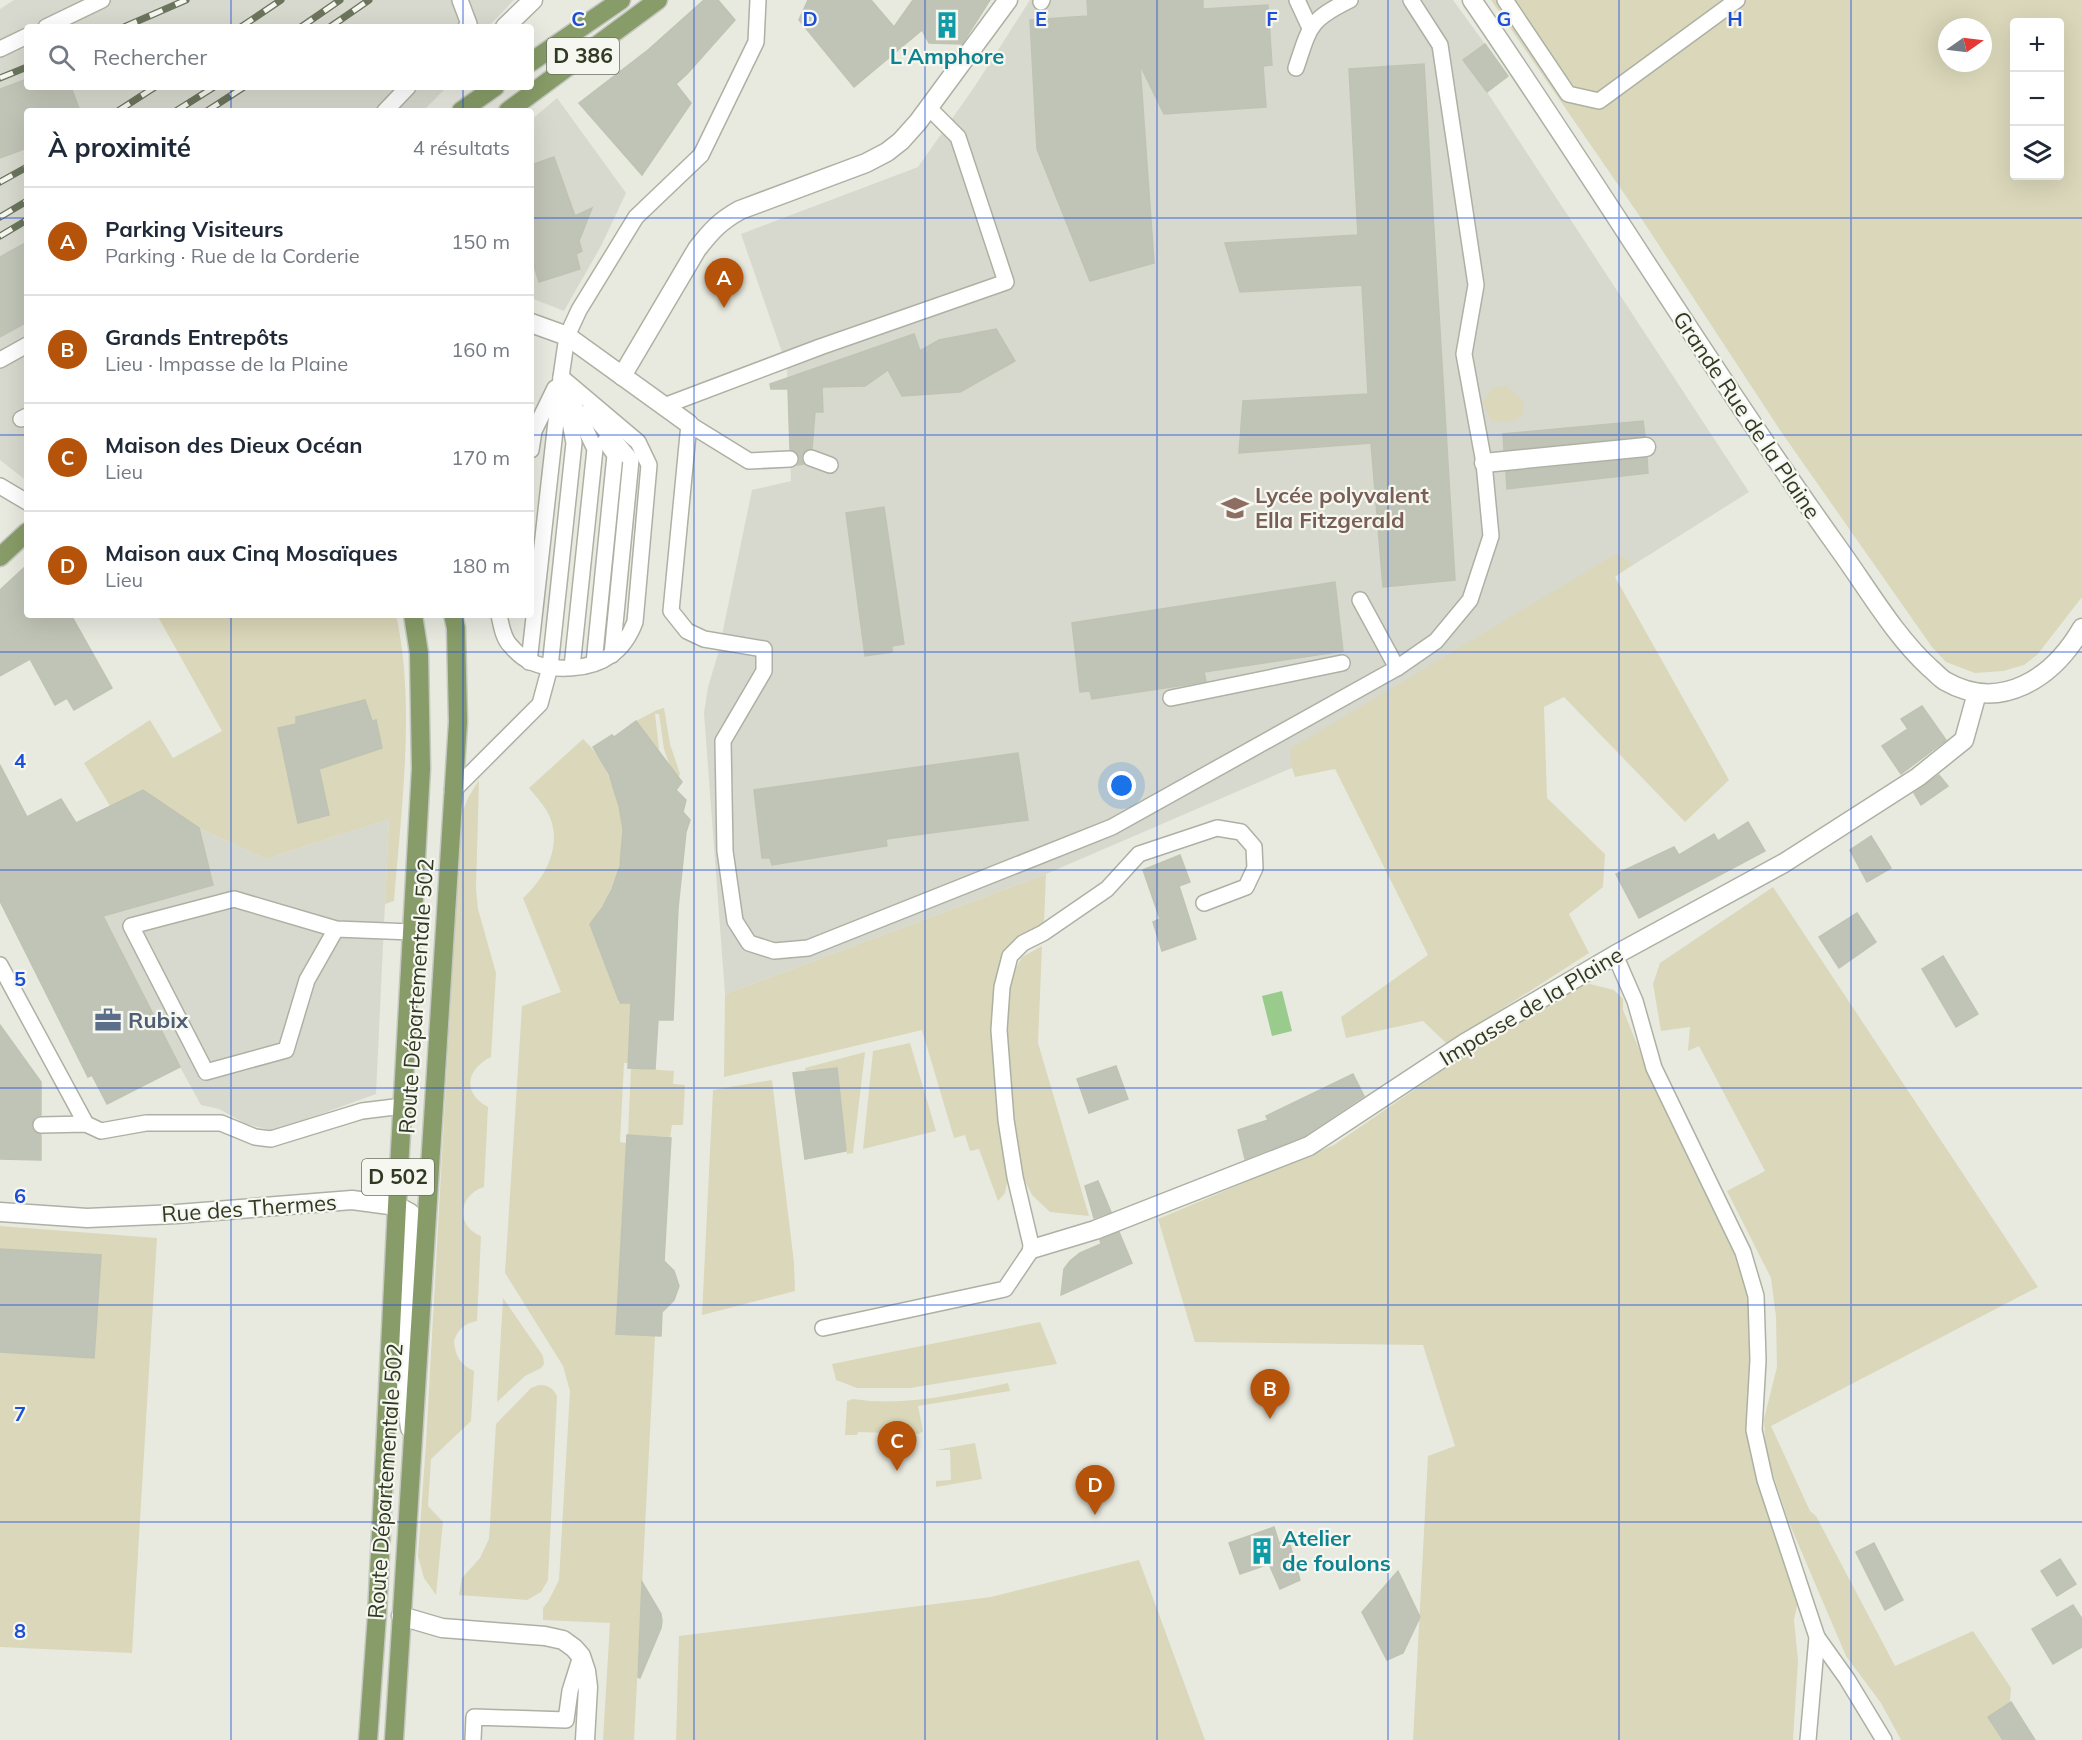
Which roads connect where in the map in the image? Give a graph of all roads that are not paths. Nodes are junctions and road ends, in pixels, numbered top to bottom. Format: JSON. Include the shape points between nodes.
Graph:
{"nodes":[{"id":1,"x":102,"y":0,"type":"edge"},
{"id":2,"x":460,"y":0,"type":"edge"},
{"id":3,"x":533,"y":0,"type":"edge"},
{"id":4,"x":621,"y":0,"type":"edge"},
{"id":5,"x":658,"y":0,"type":"edge"},
{"id":6,"x":758,"y":0,"type":"edge"},
{"id":7,"x":1008,"y":0,"type":"edge"},
{"id":8,"x":1297,"y":0,"type":"edge"},
{"id":9,"x":1350,"y":0,"type":"edge"},
{"id":10,"x":1411,"y":0,"type":"edge"},
{"id":11,"x":1472,"y":0,"type":"edge"},
{"id":12,"x":1505,"y":0,"type":"edge"},
{"id":13,"x":1737,"y":0,"type":"edge"},
{"id":14,"x":52,"y":24,"type":"edge"},
{"id":15,"x":469,"y":24,"type":"edge"},
{"id":16,"x":508,"y":24,"type":"edge"},
{"id":17,"x":1310,"y":28,"type":"junction"},
{"id":18,"x":24,"y":37,"type":"edge"},
{"id":19,"x":0,"y":49,"type":"edge"},
{"id":20,"x":534,"y":60,"type":"edge"},
{"id":21,"x":1296,"y":68,"type":"dead end"},
{"id":22,"x":405,"y":90,"type":"edge"},
{"id":23,"x":490,"y":90,"type":"edge"},
{"id":24,"x":492,"y":90,"type":"edge"},
{"id":25,"x":928,"y":107,"type":"junction"},
{"id":26,"x":388,"y":108,"type":"edge"},
{"id":27,"x":465,"y":108,"type":"edge"},
{"id":28,"x":480,"y":108,"type":"edge"},
{"id":29,"x":512,"y":108,"type":"edge"},
{"id":30,"x":534,"y":324,"type":"edge"},
{"id":31,"x":567,"y":336,"type":"junction"},
{"id":32,"x":24,"y":347,"type":"edge"},
{"id":33,"x":0,"y":360,"type":"edge"},
{"id":34,"x":622,"y":376,"type":"junction"},
{"id":35,"x":561,"y":377,"type":"junction"},
{"id":36,"x":664,"y":406,"type":"junction"},
{"id":37,"x":689,"y":424,"type":"junction"},
{"id":38,"x":534,"y":431,"type":"edge"},
{"id":39,"x":1646,"y":447,"type":"dead end"},
{"id":40,"x":811,"y":458,"type":"dead end"},
{"id":41,"x":790,"y":459,"type":"dead end"},
{"id":42,"x":1484,"y":463,"type":"junction"},
{"id":43,"x":830,"y":465,"type":"dead end"},
{"id":44,"x":0,"y":486,"type":"edge"},
{"id":45,"x":24,"y":500,"type":"edge"},
{"id":46,"x":24,"y":535,"type":"edge"},
{"id":47,"x":0,"y":557,"type":"edge"},
{"id":48,"x":1360,"y":600,"type":"dead end"},
{"id":49,"x":534,"y":617,"type":"edge"},
{"id":50,"x":413,"y":618,"type":"edge"},
{"id":51,"x":454,"y":618,"type":"edge"},
{"id":52,"x":500,"y":618,"type":"edge"},
{"id":53,"x":511,"y":618,"type":"edge"},
{"id":54,"x":534,"y":618,"type":"edge"},
{"id":55,"x":2082,"y":628,"type":"edge"},
{"id":56,"x":507,"y":643,"type":"junction"},
{"id":57,"x":529,"y":662,"type":"junction"},
{"id":58,"x":594,"y":663,"type":"junction"},
{"id":59,"x":1342,"y":663,"type":"dead end"},
{"id":60,"x":550,"y":667,"type":"junction"},
{"id":61,"x":572,"y":667,"type":"junction"},
{"id":62,"x":1397,"y":668,"type":"junction"},
{"id":63,"x":1977,"y":693,"type":"junction"},
{"id":64,"x":1171,"y":698,"type":"dead end"},
{"id":65,"x":452,"y":792,"type":"junction"},
{"id":66,"x":1204,"y":903,"type":"dead end"},
{"id":67,"x":336,"y":929,"type":"junction"},
{"id":68,"x":412,"y":932,"type":"junction"},
{"id":69,"x":1615,"y":955,"type":"junction"},
{"id":70,"x":0,"y":965,"type":"edge"},
{"id":71,"x":403,"y":1106,"type":"junction"},
{"id":72,"x":86,"y":1124,"type":"junction"},
{"id":73,"x":41,"y":1125,"type":"dead end"},
{"id":74,"x":397,"y":1206,"type":"junction"},
{"id":75,"x":0,"y":1212,"type":"edge"},
{"id":76,"x":1032,"y":1249,"type":"junction"},
{"id":77,"x":823,"y":1328,"type":"dead end"},
{"id":78,"x":412,"y":1443,"type":"junction"},
{"id":79,"x":401,"y":1616,"type":"junction"},
{"id":80,"x":1816,"y":1637,"type":"junction"},
{"id":81,"x":581,"y":1656,"type":"junction"},
{"id":82,"x":368,"y":1740,"type":"edge"},
{"id":83,"x":394,"y":1740,"type":"edge"},
{"id":84,"x":473,"y":1740,"type":"edge"},
{"id":85,"x":585,"y":1740,"type":"edge"},
{"id":86,"x":1808,"y":1740,"type":"edge"},
{"id":87,"x":1884,"y":1740,"type":"edge"}],
"edges":[{"from":1,"to":14,"type":"lane"},
{"from":2,"to":15,"type":"lane"},
{"from":3,"to":16,"type":"street"},
{"from":4,"to":20,"type":"main road","number":"D 386"},
{"from":5,"to":29,"type":"main road","number":"D 386"},
{"from":6,"to":31,"type":"lane","via":[[756,42],[701,155],[636,218]]},
{"from":7,"to":25,"type":"street"},
{"from":8,"to":17,"type":"lane"},
{"from":9,"to":17,"type":"lane","via":[[1325,12]]},
{"from":10,"to":42,"type":"lane","via":[[1440,45],[1476,285],[1464,354]]},
{"from":11,"to":63,"type":"street","name":"Grande Rue de la Plaine","via":[[1780,466],[1913,653],[1944,681]]},
{"from":12,"to":13,"type":"lane","via":[[1568,94],[1599,101]]},
{"from":17,"to":21,"type":"lane"},
{"from":18,"to":19,"type":"lane"},
{"from":22,"to":26,"type":"lane"},
{"from":23,"to":27,"type":"main road"},
{"from":24,"to":28,"type":"main road"},
{"from":25,"to":34,"type":"street","via":[[887,153],[722,219],[697,249]]},
{"from":25,"to":36,"type":"lane","via":[[958,137],[1006,282]]},
{"from":30,"to":31,"type":"street"},
{"from":31,"to":34,"type":"street"},
{"from":31,"to":35,"type":"lane"},
{"from":32,"to":33,"type":"lane"},
{"from":34,"to":36,"type":"street"},
{"from":35,"to":38,"type":"lane"},
{"from":35,"to":49,"type":"lane"},
{"from":35,"to":58,"type":"lane","via":[[615,455]]},
{"from":35,"to":58,"type":"lane","via":[[631,460],[612,655]]},
{"from":35,"to":60,"type":"lane","via":[[574,443]]},
{"from":35,"to":61,"type":"lane","via":[[595,449]]},
{"from":36,"to":37,"type":"street"},
{"from":37,"to":41,"type":"lane","via":[[749,462]]},
{"from":37,"to":62,"type":"lane","via":[[671,611],[687,631],[704,639],[764,649],[764,671],[723,741],[727,862],[735,921],[749,943],[774,951],[808,948],[1112,827]]},
{"from":39,"to":42,"type":"street"},
{"from":40,"to":43,"type":"lane"},
{"from":42,"to":62,"type":"lane","via":[[1491,536],[1470,600],[1436,641]]},
{"from":44,"to":45,"type":"lane"},
{"from":46,"to":47,"type":"main road"},
{"from":48,"to":62,"type":"lane"},
{"from":50,"to":68,"type":"main road","name":"Route Départementale 502","number":"D 502","via":[[419,653],[421,769]]},
{"from":51,"to":65,"type":"main road","name":"Route Départementale 502","number":"D 502","via":[[458,722]]},
{"from":52,"to":56,"type":"lane"},
{"from":53,"to":56,"type":"lane"},
{"from":54,"to":57,"type":"lane"},
{"from":55,"to":63,"type":"street","name":"Grande Rue de la Plaine","via":[[2042,676],[2008,691]]},
{"from":56,"to":57,"type":"lane"},
{"from":57,"to":60,"type":"lane"},
{"from":58,"to":61,"type":"lane"},
{"from":59,"to":64,"type":"lane"},
{"from":60,"to":61,"type":"lane"},
{"from":60,"to":65,"type":"lane","via":[[540,704]]},
{"from":63,"to":69,"type":"street","name":"Impasse de la Plaine","via":[[1964,740],[1918,777],[1784,863]]},
{"from":65,"to":78,"type":"main road","name":"Route Départementale 502","number":"D 502"},
{"from":66,"to":76,"type":"lane","via":[[1246,887],[1255,868],[1254,847],[1241,832],[1216,828],[1139,854],[1107,889],[1010,956],[1002,987],[999,1030],[1004,1097],[1014,1176]]},
{"from":67,"to":67,"type":"lane","via":[[234,899],[131,926],[206,1072],[286,1050],[307,980]]},
{"from":67,"to":68,"type":"lane"},
{"from":68,"to":71,"type":"main road","name":"Route Départementale 502","number":"D 502"},
{"from":69,"to":76,"type":"street","name":"Impasse de la Plaine","via":[[1465,1043],[1309,1146],[1095,1230]]},
{"from":69,"to":80,"type":"lane","via":[[1635,1001],[1654,1068],[1738,1242],[1756,1296],[1754,1430],[1765,1480]]},
{"from":70,"to":72,"type":"lane"},
{"from":71,"to":72,"type":"lane","via":[[362,1111],[271,1139],[221,1123],[146,1123],[101,1131]]},
{"from":71,"to":74,"type":"main road","name":"Route Départementale 502","number":"D 502"},
{"from":72,"to":73,"type":"lane"},
{"from":74,"to":75,"type":"street","name":"Rue des Thermes","via":[[352,1200],[87,1218]]},
{"from":74,"to":78,"type":"street","via":[[410,1213],[402,1377]]},
{"from":74,"to":82,"type":"main road","name":"Route Départementale 502","number":"D 502"},
{"from":76,"to":77,"type":"lane","via":[[1005,1289]]},
{"from":78,"to":79,"type":"main road","name":"Route Départementale 502","number":"D 502"},
{"from":79,"to":81,"type":"street","via":[[442,1628],[545,1636],[563,1640]]},
{"from":79,"to":83,"type":"main road","name":"Route Départementale 502","number":"D 502"},
{"from":80,"to":86,"type":"lane"},
{"from":80,"to":87,"type":"lane"},
{"from":81,"to":84,"type":"lane","via":[[566,1720],[474,1717]]},
{"from":81,"to":85,"type":"street","via":[[588,1687]]}]}
